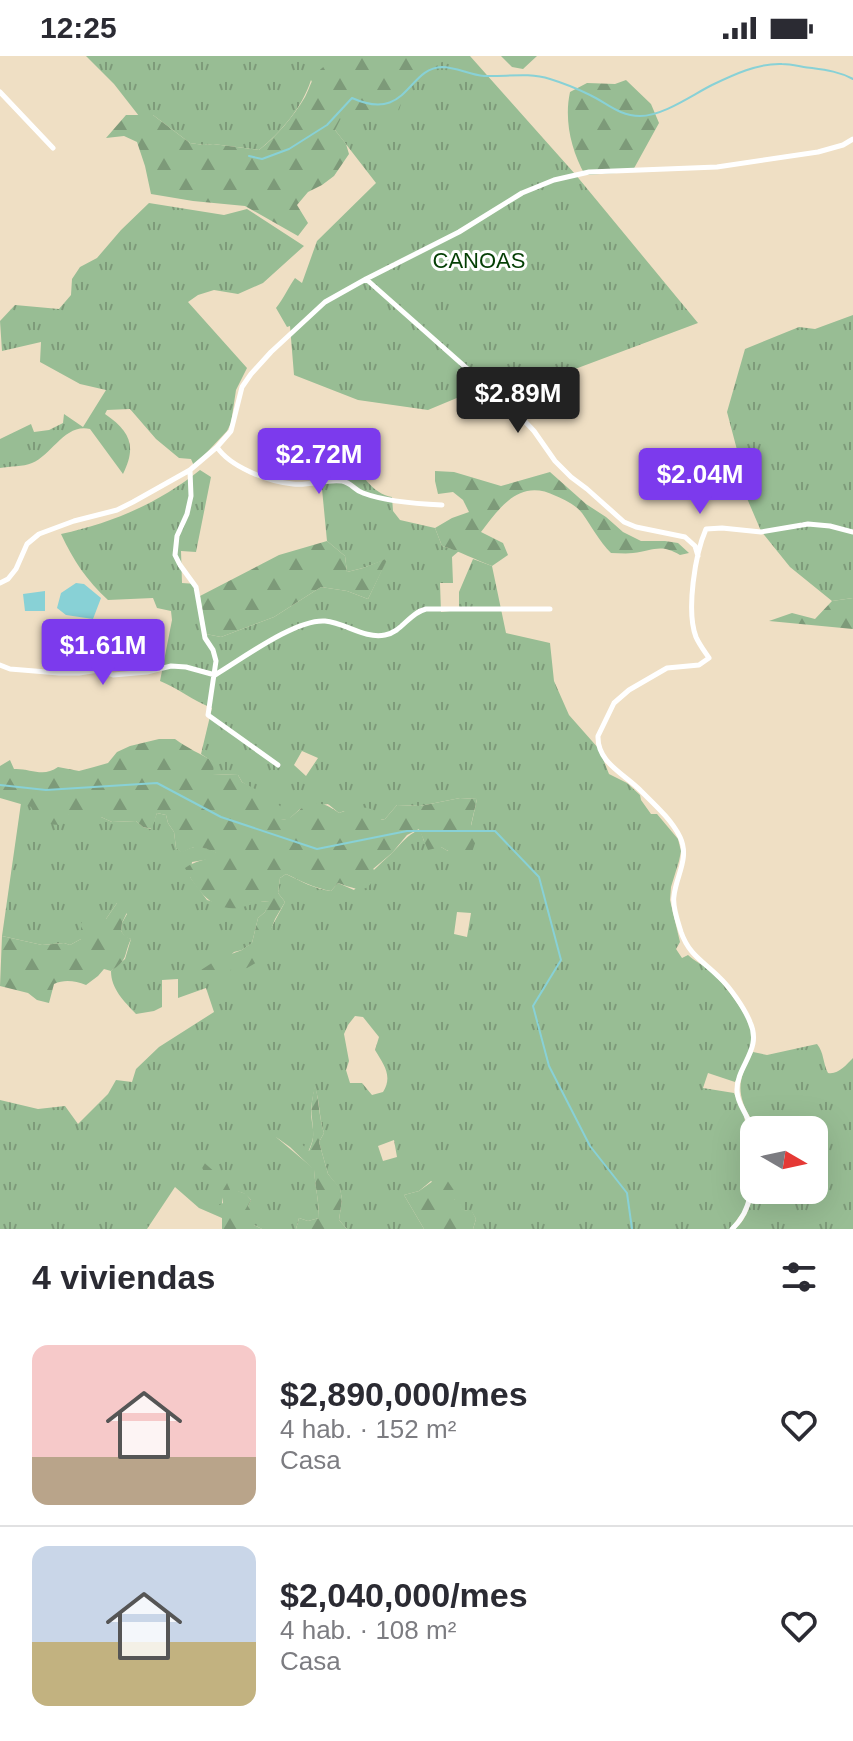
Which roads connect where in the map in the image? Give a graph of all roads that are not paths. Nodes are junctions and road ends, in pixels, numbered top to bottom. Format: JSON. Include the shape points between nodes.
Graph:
{"nodes":[{"id":1,"x":0,"y":92,"type":"edge"},
{"id":2,"x":853,"y":139,"type":"edge"},
{"id":3,"x":53,"y":148,"type":"dead end"},
{"id":4,"x":366,"y":279,"type":"junction"},
{"id":5,"x":217,"y":447,"type":"junction"},
{"id":6,"x":190,"y":470,"type":"junction"},
{"id":7,"x":442,"y":505,"type":"dead end"},
{"id":8,"x":853,"y":532,"type":"edge"},
{"id":9,"x":698,"y":557,"type":"junction"},
{"id":10,"x":0,"y":583,"type":"edge"},
{"id":11,"x":550,"y":609,"type":"dead end"},
{"id":12,"x":0,"y":665,"type":"edge"},
{"id":13,"x":215,"y":675,"type":"junction"},
{"id":14,"x":278,"y":765,"type":"dead end"},
{"id":15,"x":732,"y":1229,"type":"edge"}],
"edges":[{"from":1,"to":3,"type":"street"},
{"from":2,"to":4,"type":"street","via":[[818,152],[717,167],[603,171],[554,180]]},
{"from":4,"to":5,"type":"street","via":[[325,302],[251,374],[242,387],[231,431]]},
{"from":4,"to":9,"type":"street","via":[[515,411],[555,461],[624,522],[685,537]]},
{"from":5,"to":6,"type":"street"},
{"from":5,"to":7,"type":"street","via":[[229,462],[278,482],[331,479],[350,483],[365,494]]},
{"from":6,"to":10,"type":"street","via":[[117,510],[39,534]]},
{"from":6,"to":13,"type":"street","via":[[191,496],[175,555],[196,587]]},
{"from":8,"to":9,"type":"street","via":[[812,524],[761,532],[710,528],[703,534]]},
{"from":9,"to":15,"type":"street","via":[[692,619],[709,658],[699,665],[667,668],[621,696],[597,741],[607,763],[639,789],[682,840],[683,862],[673,898],[680,929],[688,948],[724,982],[755,1037],[737,1088],[749,1124],[753,1177],[745,1213]]},
{"from":11,"to":13,"type":"street","via":[[426,609],[383,635],[317,621],[289,630]]},
{"from":12,"to":13,"type":"street","via":[[112,675],[171,666]]},
{"from":13,"to":14,"type":"street","via":[[208,715]]}]}
